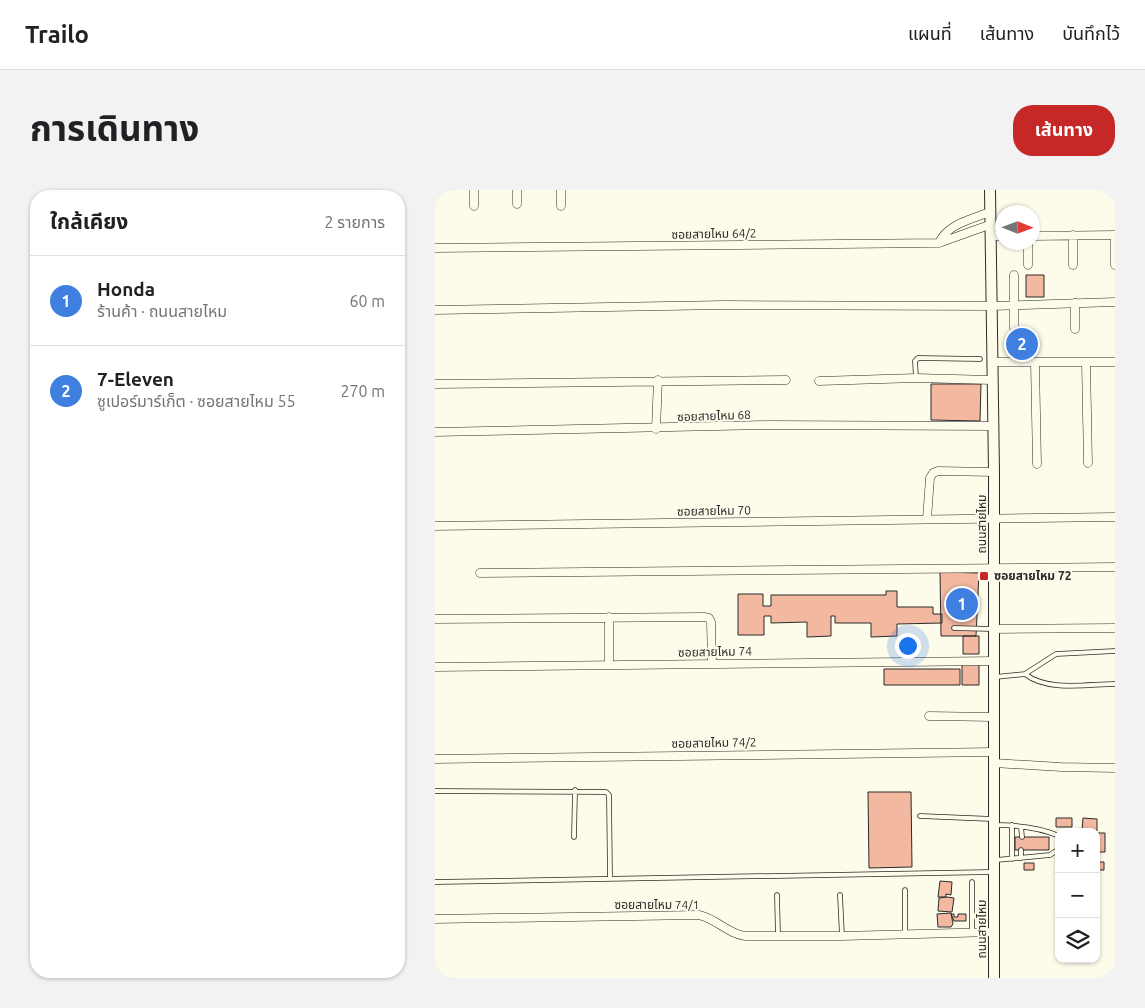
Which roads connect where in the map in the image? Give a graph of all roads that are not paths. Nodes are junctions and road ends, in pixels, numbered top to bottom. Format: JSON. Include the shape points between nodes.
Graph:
{"nodes":[{"id":1,"x":474,"y":190,"type":"edge"},
{"id":2,"x":517,"y":190,"type":"edge"},
{"id":3,"x":561,"y":190,"type":"edge"},
{"id":4,"x":990,"y":190,"type":"edge"},
{"id":5,"x":517,"y":204,"type":"dead end"},
{"id":6,"x":475,"y":206,"type":"dead end"},
{"id":7,"x":561,"y":206,"type":"dead end"},
{"id":8,"x":990,"y":212,"type":"junction"},
{"id":9,"x":989,"y":225,"type":"junction"},
{"id":10,"x":1073,"y":235,"type":"junction"},
{"id":11,"x":1115,"y":235,"type":"edge"},
{"id":12,"x":990,"y":236,"type":"junction"},
{"id":13,"x":995,"y":236,"type":"edge"},
{"id":14,"x":1040,"y":236,"type":"edge"},
{"id":15,"x":939,"y":243,"type":"junction"},
{"id":16,"x":435,"y":248,"type":"edge"},
{"id":17,"x":1028,"y":250,"type":"edge"},
{"id":18,"x":1028,"y":265,"type":"dead end"},
{"id":19,"x":1073,"y":265,"type":"dead end"},
{"id":20,"x":1115,"y":265,"type":"edge"},
{"id":21,"x":1014,"y":275,"type":"dead end"},
{"id":22,"x":1115,"y":302,"type":"edge"},
{"id":23,"x":1075,"y":303,"type":"junction"},
{"id":24,"x":1014,"y":305,"type":"junction"},
{"id":25,"x":991,"y":306,"type":"junction"},
{"id":26,"x":435,"y":310,"type":"edge"},
{"id":27,"x":1014,"y":328,"type":"dead end"},
{"id":28,"x":1075,"y":329,"type":"dead end"},
{"id":29,"x":980,"y":359,"type":"dead end"},
{"id":30,"x":992,"y":362,"type":"junction"},
{"id":31,"x":1115,"y":362,"type":"edge"},
{"id":32,"x":1035,"y":363,"type":"junction"},
{"id":33,"x":1086,"y":363,"type":"junction"},
{"id":34,"x":916,"y":378,"type":"junction"},
{"id":35,"x":658,"y":380,"type":"junction"},
{"id":36,"x":786,"y":380,"type":"dead end"},
{"id":37,"x":992,"y":380,"type":"junction"},
{"id":38,"x":819,"y":381,"type":"dead end"},
{"id":39,"x":435,"y":384,"type":"edge"},
{"id":40,"x":993,"y":426,"type":"junction"},
{"id":41,"x":657,"y":428,"type":"junction"},
{"id":42,"x":435,"y":432,"type":"edge"},
{"id":43,"x":1088,"y":463,"type":"dead end"},
{"id":44,"x":1037,"y":464,"type":"dead end"},
{"id":45,"x":994,"y":472,"type":"junction"},
{"id":46,"x":1115,"y":517,"type":"edge"},
{"id":47,"x":927,"y":519,"type":"junction"},
{"id":48,"x":994,"y":520,"type":"junction"},
{"id":49,"x":435,"y":526,"type":"edge"},
{"id":50,"x":1115,"y":567,"type":"edge"},
{"id":51,"x":994,"y":569,"type":"junction"},
{"id":52,"x":480,"y":573,"type":"dead end"},
{"id":53,"x":609,"y":617,"type":"junction"},
{"id":54,"x":435,"y":619,"type":"edge"},
{"id":55,"x":954,"y":628,"type":"dead end"},
{"id":56,"x":1115,"y":628,"type":"edge"},
{"id":57,"x":995,"y":629,"type":"junction"},
{"id":58,"x":1115,"y":651,"type":"edge"},
{"id":59,"x":995,"y":661,"type":"junction"},
{"id":60,"x":712,"y":663,"type":"junction"},
{"id":61,"x":609,"y":664,"type":"junction"},
{"id":62,"x":435,"y":667,"type":"edge"},
{"id":63,"x":1025,"y":674,"type":"junction"},
{"id":64,"x":995,"y":677,"type":"junction"},
{"id":65,"x":1115,"y":684,"type":"edge"},
{"id":66,"x":929,"y":716,"type":"dead end"},
{"id":67,"x":994,"y":717,"type":"junction"},
{"id":68,"x":994,"y":752,"type":"junction"},
{"id":69,"x":435,"y":759,"type":"edge"},
{"id":70,"x":994,"y":763,"type":"junction"},
{"id":71,"x":1115,"y":768,"type":"edge"},
{"id":72,"x":575,"y":790,"type":"junction"},
{"id":73,"x":435,"y":791,"type":"edge"},
{"id":74,"x":920,"y":816,"type":"dead end"},
{"id":75,"x":994,"y":822,"type":"junction"},
{"id":76,"x":1012,"y":825,"type":"junction"},
{"id":77,"x":1021,"y":827,"type":"junction"},
{"id":78,"x":1038,"y":830,"type":"junction"},
{"id":79,"x":1055,"y":835,"type":"edge"},
{"id":80,"x":574,"y":837,"type":"dead end"},
{"id":81,"x":1021,"y":837,"type":"dead end"},
{"id":82,"x":1038,"y":837,"type":"dead end"},
{"id":83,"x":1021,"y":850,"type":"dead end"},
{"id":84,"x":1037,"y":850,"type":"dead end"},
{"id":85,"x":1055,"y":851,"type":"edge"},
{"id":86,"x":1037,"y":856,"type":"junction"},
{"id":87,"x":1012,"y":858,"type":"junction"},
{"id":88,"x":1021,"y":858,"type":"junction"},
{"id":89,"x":994,"y":860,"type":"junction"},
{"id":90,"x":994,"y":872,"type":"junction"},
{"id":91,"x":610,"y":878,"type":"junction"},
{"id":92,"x":435,"y":882,"type":"edge"},
{"id":93,"x":972,"y":882,"type":"dead end"},
{"id":94,"x":905,"y":890,"type":"dead end"},
{"id":95,"x":777,"y":894,"type":"dead end"},
{"id":96,"x":840,"y":895,"type":"dead end"},
{"id":97,"x":435,"y":919,"type":"edge"},
{"id":98,"x":972,"y":931,"type":"junction"},
{"id":99,"x":994,"y":932,"type":"junction"},
{"id":100,"x":905,"y":933,"type":"junction"},
{"id":101,"x":777,"y":936,"type":"junction"},
{"id":102,"x":841,"y":936,"type":"junction"},
{"id":103,"x":994,"y":978,"type":"edge"}],
"edges":[{"from":1,"to":6,"type":"street"},
{"from":2,"to":5,"type":"street"},
{"from":3,"to":7,"type":"street"},
{"from":4,"to":8,"type":"main road","name":"ถนนสายไหม"},
{"from":8,"to":9,"type":"main road","name":"ถนนสายไหม"},
{"from":8,"to":15,"type":"street","via":[[943,233]]},
{"from":9,"to":12,"type":"main road","name":"ถนนสายไหม"},
{"from":9,"to":15,"type":"street","name":"ซอยสายไหม 64/2"},
{"from":10,"to":11,"type":"street"},
{"from":10,"to":14,"type":"street"},
{"from":10,"to":19,"type":"street"},
{"from":11,"to":20,"type":"street"},
{"from":12,"to":13,"type":"street"},
{"from":12,"to":25,"type":"main road","name":"ถนนสายไหม"},
{"from":15,"to":16,"type":"street","name":"ซอยสายไหม 64/2"},
{"from":17,"to":18,"type":"street"},
{"from":21,"to":24,"type":"street"},
{"from":22,"to":23,"type":"street"},
{"from":23,"to":24,"type":"street"},
{"from":23,"to":28,"type":"street"},
{"from":24,"to":25,"type":"street"},
{"from":24,"to":27,"type":"street"},
{"from":25,"to":26,"type":"street","via":[[724,305]]},
{"from":25,"to":30,"type":"main road","name":"ถนนสายไหม"},
{"from":29,"to":34,"type":"lane","via":[[917,358]]},
{"from":30,"to":32,"type":"street"},
{"from":30,"to":37,"type":"main road","name":"ถนนสายไหม"},
{"from":31,"to":33,"type":"street"},
{"from":32,"to":33,"type":"street"},
{"from":32,"to":44,"type":"street"},
{"from":33,"to":43,"type":"street"},
{"from":34,"to":37,"type":"street"},
{"from":34,"to":38,"type":"street"},
{"from":35,"to":36,"type":"street"},
{"from":35,"to":39,"type":"street"},
{"from":35,"to":41,"type":"street"},
{"from":37,"to":40,"type":"main road","name":"ถนนสายไหม"},
{"from":40,"to":41,"type":"street","name":"ซอยสายไหม 68"},
{"from":40,"to":45,"type":"main road","name":"ถนนสายไหม"},
{"from":41,"to":42,"type":"street","name":"ซอยสายไหม 68"},
{"from":45,"to":47,"type":"street","via":[[933,473]]},
{"from":45,"to":48,"type":"main road","name":"ถนนสายไหม"},
{"from":46,"to":48,"type":"street","name":"ซอยสายไหม 70"},
{"from":47,"to":48,"type":"street","name":"ซอยสายไหม 70"},
{"from":47,"to":49,"type":"street","name":"ซอยสายไหม 70"},
{"from":48,"to":51,"type":"main road","name":"ถนนสายไหม"},
{"from":50,"to":51,"type":"street"},
{"from":51,"to":52,"type":"street"},
{"from":51,"to":57,"type":"main road","name":"ถนนสายไหม"},
{"from":53,"to":54,"type":"street"},
{"from":53,"to":60,"type":"street","via":[[709,618]]},
{"from":53,"to":61,"type":"street"},
{"from":55,"to":57,"type":"lane"},
{"from":56,"to":57,"type":"street"},
{"from":57,"to":59,"type":"main road","name":"ถนนสายไหม"},
{"from":58,"to":63,"type":"lane","via":[[1056,654]]},
{"from":59,"to":60,"type":"street","name":"ซอยสายไหม 74"},
{"from":59,"to":64,"type":"main road","name":"ถนนสายไหม"},
{"from":60,"to":61,"type":"street","name":"ซอยสายไหม 74"},
{"from":61,"to":62,"type":"street","name":"ซอยสายไหม 74"},
{"from":63,"to":64,"type":"lane"},
{"from":63,"to":65,"type":"lane","via":[[1033,680],[1063,685]]},
{"from":64,"to":67,"type":"main road","name":"ถนนสายไหม"},
{"from":66,"to":67,"type":"street"},
{"from":67,"to":68,"type":"main road","name":"ถนนสายไหม"},
{"from":68,"to":69,"type":"street","name":"ซอยสายไหม 74/2"},
{"from":68,"to":70,"type":"main road","name":"ถนนสายไหม"},
{"from":70,"to":71,"type":"street"},
{"from":70,"to":75,"type":"main road","name":"ถนนสายไหม"},
{"from":72,"to":73,"type":"lane"},
{"from":72,"to":80,"type":"lane"},
{"from":72,"to":91,"type":"lane","via":[[601,790],[609,795]]},
{"from":74,"to":75,"type":"lane"},
{"from":75,"to":76,"type":"lane"},
{"from":75,"to":89,"type":"main road","name":"ถนนสายไหม"},
{"from":76,"to":77,"type":"lane"},
{"from":76,"to":87,"type":"lane"},
{"from":77,"to":78,"type":"lane"},
{"from":77,"to":81,"type":"lane"},
{"from":78,"to":79,"type":"lane"},
{"from":78,"to":82,"type":"lane"},
{"from":83,"to":88,"type":"lane"},
{"from":84,"to":86,"type":"lane"},
{"from":85,"to":86,"type":"lane"},
{"from":86,"to":88,"type":"lane"},
{"from":87,"to":88,"type":"lane"},
{"from":87,"to":89,"type":"lane"},
{"from":89,"to":90,"type":"main road","name":"ถนนสายไหม"},
{"from":90,"to":91,"type":"lane"},
{"from":90,"to":99,"type":"main road","name":"ถนนสายไหม"},
{"from":91,"to":92,"type":"lane"},
{"from":93,"to":98,"type":"lane"},
{"from":94,"to":100,"type":"lane"},
{"from":95,"to":101,"type":"lane"},
{"from":96,"to":102,"type":"lane"},
{"from":97,"to":101,"type":"street","name":"ซอยสายไหม 74/1","via":[[699,915],[711,918],[739,935]]},
{"from":98,"to":99,"type":"street","name":"ซอยสายไหม 74/1"},
{"from":98,"to":100,"type":"street","name":"ซอยสายไหม 74/1"},
{"from":99,"to":103,"type":"main road","name":"ถนนสายไหม"},
{"from":100,"to":102,"type":"street","name":"ซอยสายไหม 74/1"},
{"from":101,"to":102,"type":"street","name":"ซอยสายไหม 74/1"}]}
